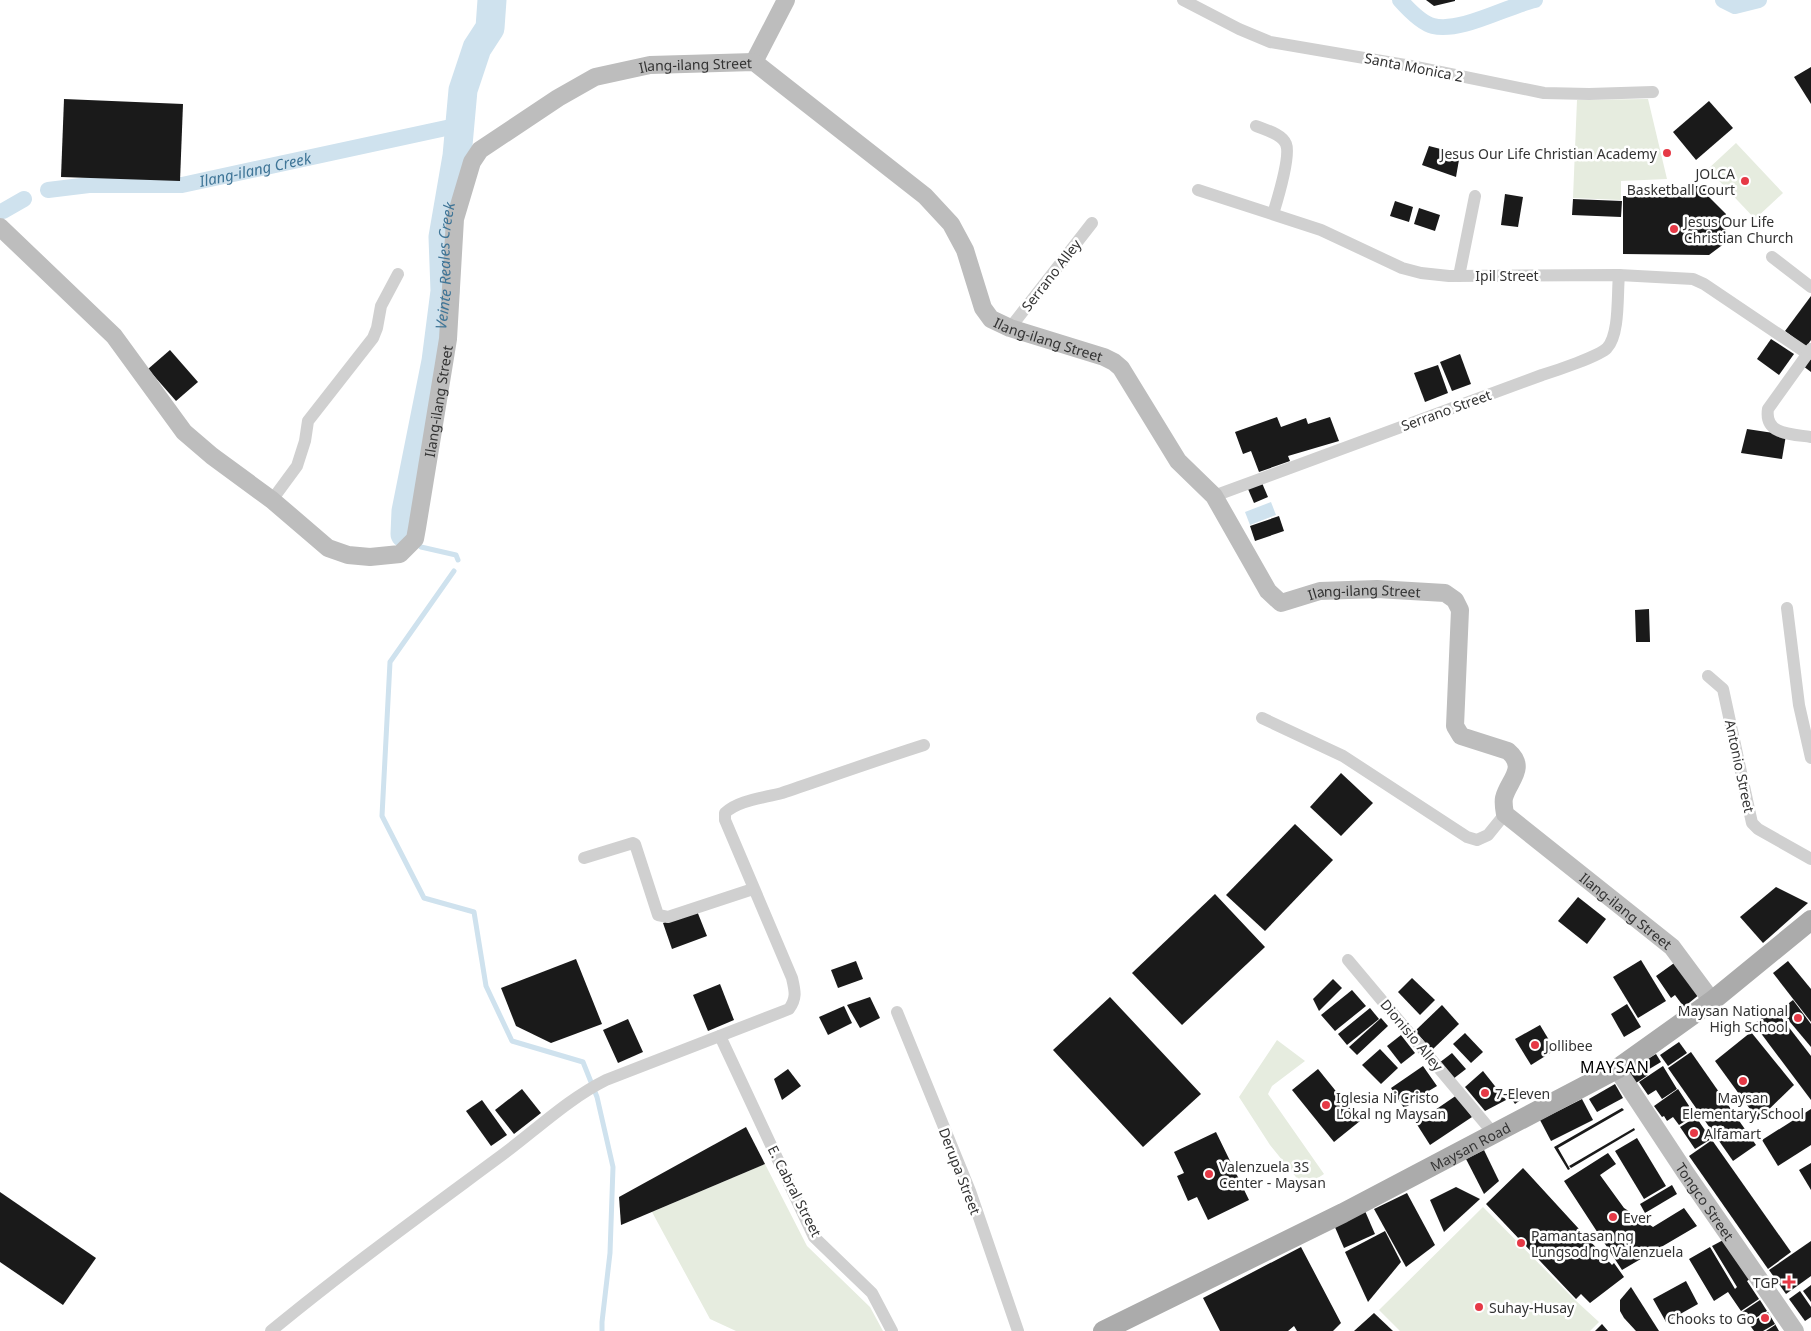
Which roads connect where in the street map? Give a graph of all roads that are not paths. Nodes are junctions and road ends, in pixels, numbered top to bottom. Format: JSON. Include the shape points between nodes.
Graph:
{"nodes":[{"id":1,"x":786,"y":0,"type":"edge"},
{"id":2,"x":1183,"y":0,"type":"edge"},
{"id":3,"x":754,"y":62,"type":"junction"},
{"id":4,"x":1653,"y":92,"type":"dead end"},
{"id":5,"x":1256,"y":126,"type":"dead end"},
{"id":6,"x":1198,"y":190,"type":"dead end"},
{"id":7,"x":1475,"y":196,"type":"dead end"},
{"id":8,"x":1273,"y":214,"type":"junction"},
{"id":9,"x":1092,"y":223,"type":"dead end"},
{"id":10,"x":0,"y":227,"type":"edge"},
{"id":11,"x":1772,"y":257,"type":"dead end"},
{"id":12,"x":398,"y":274,"type":"dead end"},
{"id":13,"x":1619,"y":275,"type":"junction"},
{"id":14,"x":1458,"y":276,"type":"junction"},
{"id":15,"x":1811,"y":287,"type":"edge"},
{"id":16,"x":1010,"y":328,"type":"junction"},
{"id":17,"x":1809,"y":352,"type":"edge"},
{"id":18,"x":1811,"y":438,"type":"edge"},
{"id":19,"x":1214,"y":496,"type":"junction"},
{"id":20,"x":272,"y":500,"type":"junction"},
{"id":21,"x":1787,"y":608,"type":"dead end"},
{"id":22,"x":1708,"y":676,"type":"dead end"},
{"id":23,"x":1262,"y":718,"type":"dead end"},
{"id":24,"x":924,"y":745,"type":"dead end"},
{"id":25,"x":1811,"y":758,"type":"edge"},
{"id":26,"x":1505,"y":814,"type":"junction"},
{"id":27,"x":584,"y":858,"type":"dead end"},
{"id":28,"x":1811,"y":859,"type":"edge"},
{"id":29,"x":753,"y":889,"type":"junction"},
{"id":30,"x":1811,"y":920,"type":"edge"},
{"id":31,"x":1348,"y":960,"type":"dead end"},
{"id":32,"x":1712,"y":1001,"type":"junction"},
{"id":33,"x":897,"y":1012,"type":"dead end"},
{"id":34,"x":720,"y":1036,"type":"junction"},
{"id":35,"x":1617,"y":1068,"type":"junction"},
{"id":36,"x":1494,"y":1134,"type":"junction"},
{"id":37,"x":1106,"y":1330,"type":"edge"},
{"id":38,"x":271,"y":1331,"type":"edge"},
{"id":39,"x":892,"y":1331,"type":"edge"},
{"id":40,"x":1018,"y":1331,"type":"edge"},
{"id":41,"x":1795,"y":1331,"type":"edge"}],
"edges":[{"from":1,"to":3,"type":"street"},
{"from":2,"to":4,"type":"street","name":"Santa Monica 2","via":[[1270,42],[1411,66],[1544,94]]},
{"from":3,"to":16,"type":"street","name":"Ilang-ilang Street","via":[[925,196],[951,224],[965,250],[983,308],[991,320]]},
{"from":3,"to":20,"type":"street","name":"Ilang-ilang Street","via":[[650,65],[596,77],[480,150],[472,162],[455,219],[448,339],[415,539],[400,554],[370,557],[348,555],[328,548]]},
{"from":5,"to":8,"type":"street","via":[[1274,133],[1287,146]]},
{"from":6,"to":8,"type":"street","name":"Ipil Street"},
{"from":7,"to":14,"type":"street"},
{"from":8,"to":14,"type":"street","name":"Ipil Street","via":[[1321,230],[1402,268]]},
{"from":9,"to":16,"type":"street","name":"Serrano Alley"},
{"from":10,"to":20,"type":"street","name":"Ilang-ilang Street","via":[[114,336],[184,432]]},
{"from":11,"to":15,"type":"street"},
{"from":12,"to":20,"type":"street","via":[[381,306],[372,338],[313,412],[297,466]]},
{"from":13,"to":14,"type":"street","name":"Ipil Street"},
{"from":13,"to":17,"type":"street","name":"Ipil Street","via":[[1693,279]]},
{"from":13,"to":19,"type":"street","name":"Serrano Street","via":[[1614,334],[1607,349]]},
{"from":16,"to":19,"type":"street","name":"Ilang-ilang Street","via":[[1114,362],[1128,378],[1178,461]]},
{"from":17,"to":18,"type":"street","via":[[1768,409],[1766,418],[1778,431]]},
{"from":19,"to":26,"type":"street","name":"Ilang-ilang Street","via":[[1268,591],[1281,603],[1320,591],[1377,589],[1445,593],[1455,600],[1460,610],[1455,726],[1461,736],[1512,754],[1517,770],[1505,796]]},
{"from":21,"to":25,"type":"street","via":[[1799,705]]},
{"from":22,"to":28,"type":"street","name":"Antonio Street","via":[[1723,690],[1752,823]]},
{"from":23,"to":26,"type":"street","via":[[1343,756],[1467,837],[1477,840],[1488,835]]},
{"from":24,"to":29,"type":"street","via":[[730,808],[725,820]]},
{"from":26,"to":32,"type":"street","name":"Ilang-ilang Street","via":[[1672,947]]},
{"from":27,"to":29,"type":"street","via":[[635,844],[658,915],[662,917]]},
{"from":29,"to":34,"type":"street","via":[[796,994],[789,1009]]},
{"from":30,"to":32,"type":"main road","name":"Maysan Road"},
{"from":31,"to":36,"type":"street","name":"Dionisio Alley"},
{"from":32,"to":35,"type":"main road","name":"Maysan Road"},
{"from":33,"to":40,"type":"street","name":"Derupa Street","via":[[970,1191]]},
{"from":34,"to":38,"type":"street","via":[[585,1091],[339,1275]]},
{"from":34,"to":39,"type":"street","name":"E. Cabral Street","via":[[814,1236],[872,1293]]},
{"from":35,"to":36,"type":"main road","name":"Maysan Road"},
{"from":35,"to":41,"type":"street","name":"Tongco Street","via":[[1684,1172]]},
{"from":36,"to":37,"type":"main road","name":"Maysan Road"}]}
